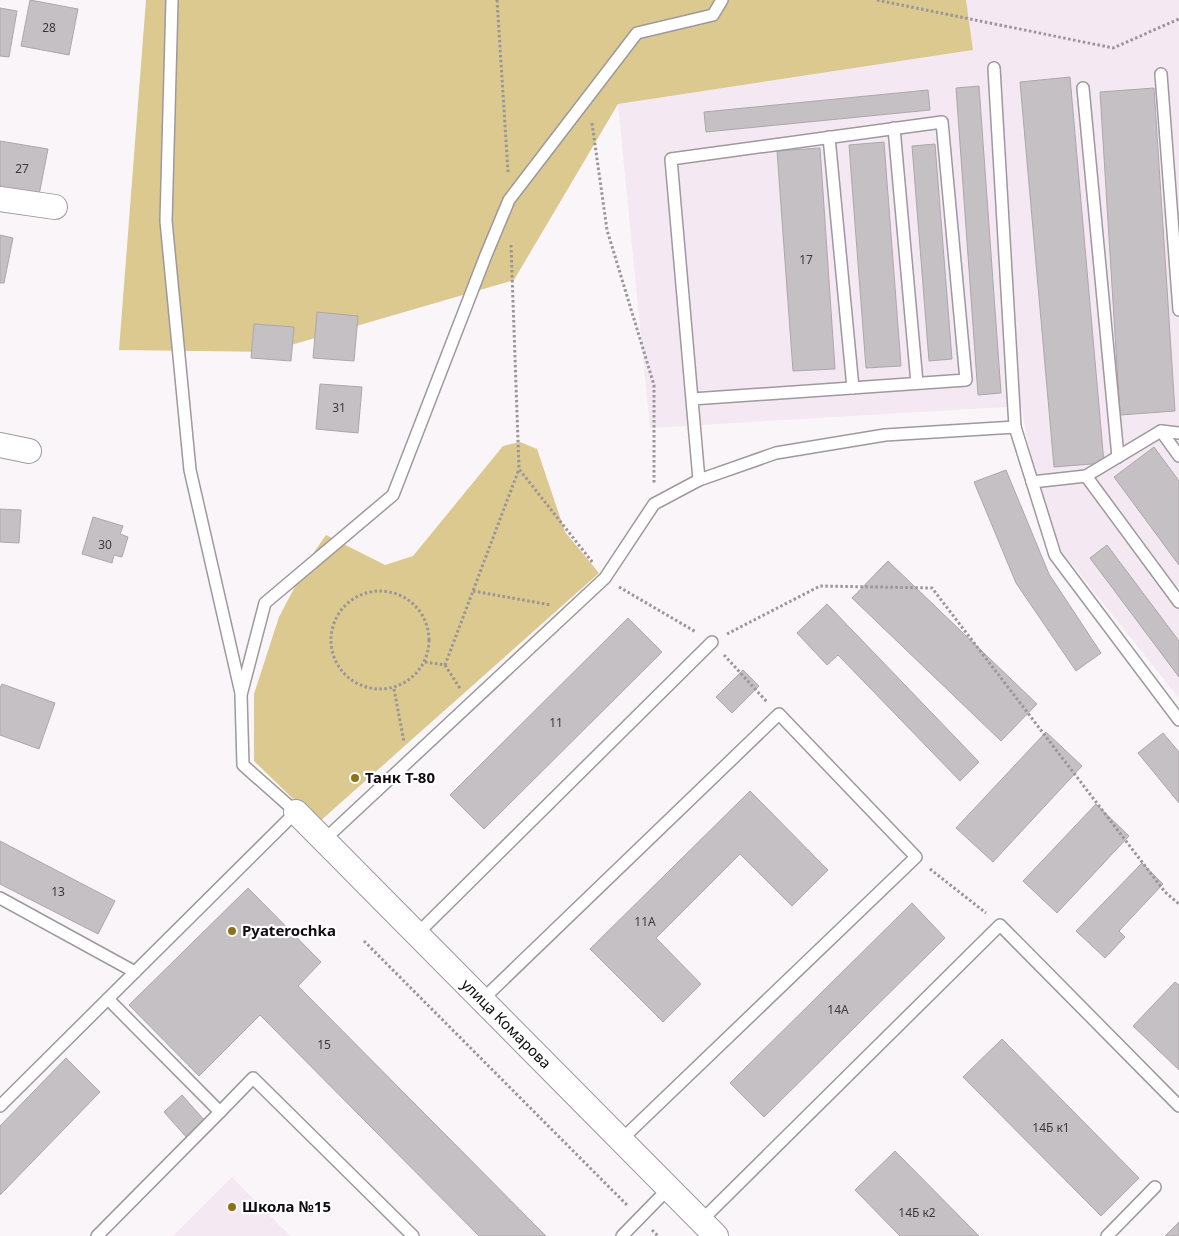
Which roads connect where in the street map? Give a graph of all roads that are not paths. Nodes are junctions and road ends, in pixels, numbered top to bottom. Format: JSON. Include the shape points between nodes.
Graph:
{"nodes":[{"id":1,"x":172,"y":0,"type":"edge"},
{"id":2,"x":722,"y":0,"type":"edge"},
{"id":3,"x":994,"y":68,"type":"dead end"},
{"id":4,"x":1161,"y":74,"type":"dead end"},
{"id":5,"x":1083,"y":88,"type":"dead end"},
{"id":6,"x":894,"y":128,"type":"junction"},
{"id":7,"x":828,"y":137,"type":"junction"},
{"id":8,"x":0,"y":199,"type":"edge"},
{"id":9,"x":56,"y":207,"type":"dead end"},
{"id":10,"x":1179,"y":310,"type":"edge"},
{"id":11,"x":917,"y":383,"type":"junction"},
{"id":12,"x":853,"y":388,"type":"junction"},
{"id":13,"x":692,"y":399,"type":"junction"},
{"id":14,"x":1015,"y":427,"type":"junction"},
{"id":15,"x":1161,"y":431,"type":"junction"},
{"id":16,"x":1179,"y":434,"type":"edge"},
{"id":17,"x":0,"y":446,"type":"edge"},
{"id":18,"x":29,"y":450,"type":"dead end"},
{"id":19,"x":1179,"y":456,"type":"edge"},
{"id":20,"x":1118,"y":457,"type":"junction"},
{"id":21,"x":1086,"y":476,"type":"junction"},
{"id":22,"x":699,"y":480,"type":"junction"},
{"id":23,"x":1032,"y":482,"type":"junction"},
{"id":24,"x":1179,"y":602,"type":"edge"},
{"id":25,"x":712,"y":642,"type":"road end"},
{"id":26,"x":241,"y":695,"type":"junction"},
{"id":27,"x":1179,"y":720,"type":"edge"},
{"id":28,"x":296,"y":812,"type":"junction"},
{"id":29,"x":324,"y":840,"type":"junction"},
{"id":30,"x":0,"y":898,"type":"edge"},
{"id":31,"x":418,"y":934,"type":"junction"},
{"id":32,"x":135,"y":972,"type":"junction"},
{"id":33,"x":108,"y":999,"type":"junction"},
{"id":34,"x":482,"y":1000,"type":"junction"},
{"id":35,"x":0,"y":1106,"type":"edge"},
{"id":36,"x":1179,"y":1106,"type":"edge"},
{"id":37,"x":220,"y":1112,"type":"junction"},
{"id":38,"x":621,"y":1140,"type":"junction"},
{"id":39,"x":1155,"y":1186,"type":"dead end"},
{"id":40,"x":668,"y":1189,"type":"junction"},
{"id":41,"x":708,"y":1229,"type":"edge"},
{"id":42,"x":97,"y":1236,"type":"edge"},
{"id":43,"x":413,"y":1236,"type":"edge"},
{"id":44,"x":622,"y":1236,"type":"edge"},
{"id":45,"x":1107,"y":1236,"type":"edge"}],
"edges":[{"from":1,"to":26,"type":"lane","via":[[166,221],[190,460]]},
{"from":2,"to":26,"type":"lane","via":[[713,16],[637,33],[509,200],[393,495],[265,603]]},
{"from":3,"to":14,"type":"lane"},
{"from":4,"to":10,"type":"lane"},
{"from":5,"to":20,"type":"lane"},
{"from":6,"to":7,"type":"lane"},
{"from":6,"to":11,"type":"lane"},
{"from":6,"to":11,"type":"lane","via":[[942,122],[966,380]]},
{"from":7,"to":12,"type":"lane"},
{"from":7,"to":13,"type":"lane","via":[[671,159]]},
{"from":8,"to":9,"type":"street"},
{"from":11,"to":12,"type":"lane"},
{"from":12,"to":13,"type":"lane"},
{"from":13,"to":22,"type":"lane"},
{"from":14,"to":22,"type":"lane","via":[[876,436],[776,454]]},
{"from":14,"to":23,"type":"lane"},
{"from":15,"to":16,"type":"lane"},
{"from":15,"to":19,"type":"lane"},
{"from":15,"to":20,"type":"lane"},
{"from":17,"to":18,"type":"street"},
{"from":20,"to":21,"type":"lane"},
{"from":21,"to":23,"type":"lane"},
{"from":21,"to":24,"type":"lane"},
{"from":22,"to":29,"type":"lane","via":[[654,504],[605,578]]},
{"from":23,"to":27,"type":"lane","via":[[1055,555]]},
{"from":25,"to":31,"type":"lane"},
{"from":26,"to":28,"type":"lane","via":[[243,765]]},
{"from":28,"to":29,"type":"street","name":"улица Комарова"},
{"from":28,"to":32,"type":"lane"},
{"from":29,"to":31,"type":"street","name":"улица Комарова"},
{"from":30,"to":32,"type":"lane"},
{"from":31,"to":34,"type":"street","name":"улица Комарова"},
{"from":32,"to":33,"type":"lane"},
{"from":33,"to":35,"type":"lane"},
{"from":33,"to":37,"type":"lane"},
{"from":34,"to":38,"type":"street","name":"улица Комарова"},
{"from":34,"to":38,"type":"lane","via":[[779,714],[916,857]]},
{"from":36,"to":41,"type":"lane","via":[[1000,925]]},
{"from":37,"to":42,"type":"lane"},
{"from":37,"to":43,"type":"lane","via":[[253,1078]]},
{"from":38,"to":40,"type":"street","name":"улица Комарова"},
{"from":39,"to":45,"type":"lane"},
{"from":40,"to":41,"type":"street","name":"улица Комарова"},
{"from":40,"to":44,"type":"lane"}]}
